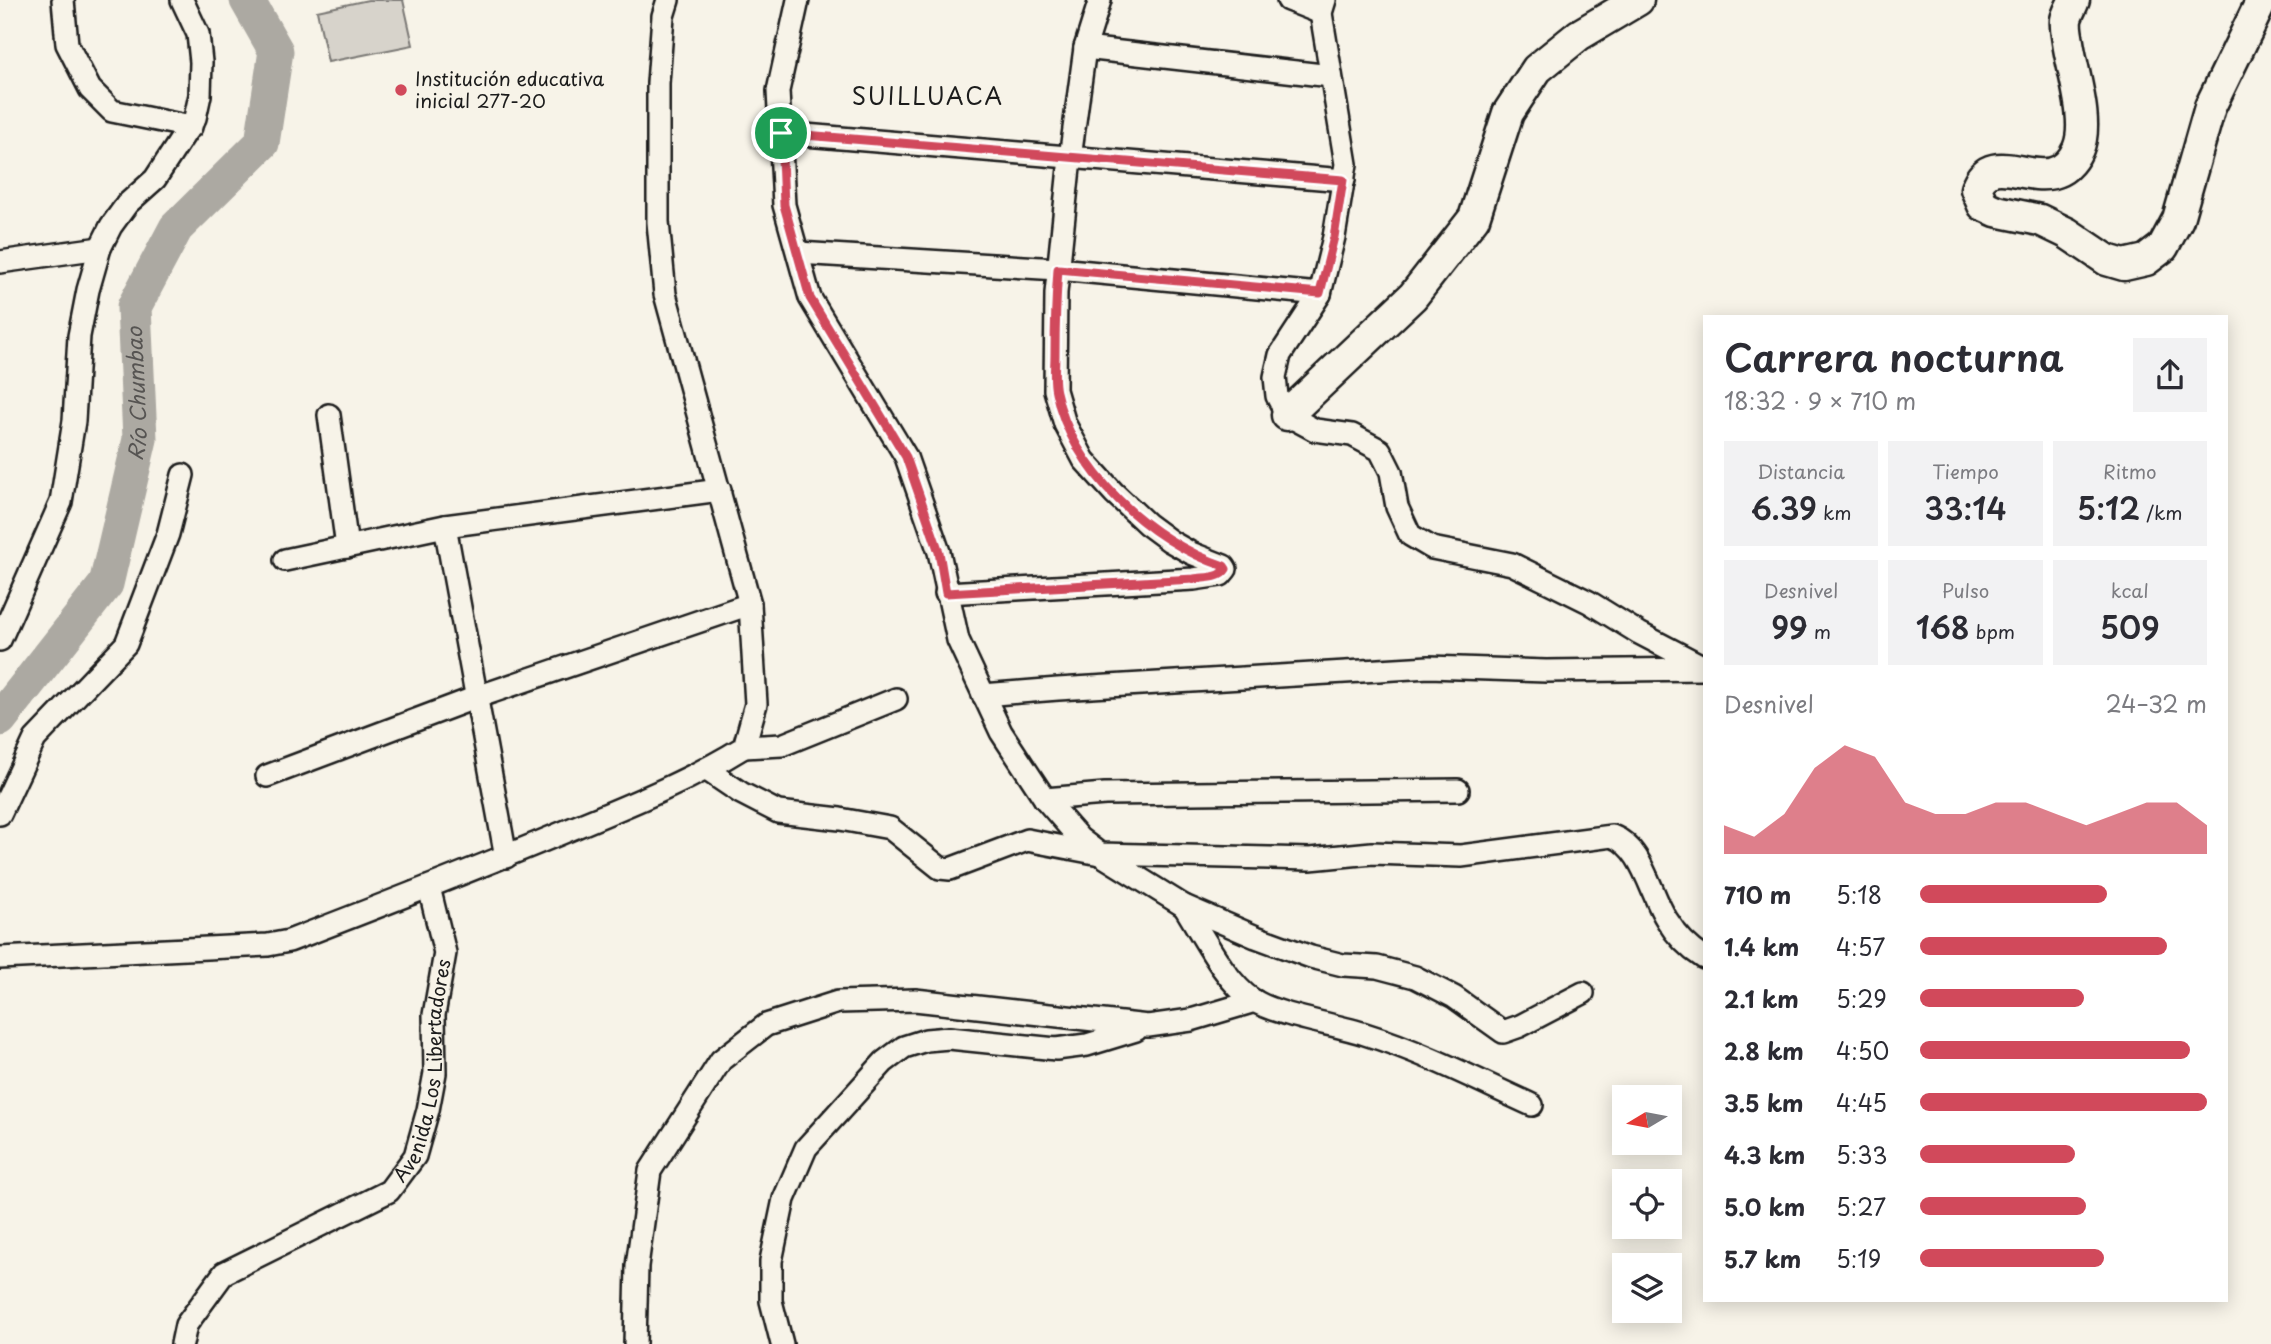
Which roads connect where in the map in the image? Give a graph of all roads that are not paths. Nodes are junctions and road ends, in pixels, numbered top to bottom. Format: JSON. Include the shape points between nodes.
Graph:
{"nodes":[{"id":1,"x":63,"y":0,"type":"edge"},
{"id":2,"x":182,"y":0,"type":"edge"},
{"id":3,"x":668,"y":0,"type":"edge"},
{"id":4,"x":798,"y":0,"type":"edge"},
{"id":5,"x":1100,"y":0,"type":"edge"},
{"id":6,"x":1288,"y":0,"type":"edge"},
{"id":7,"x":1638,"y":0,"type":"edge"},
{"id":8,"x":2074,"y":0,"type":"edge"},
{"id":9,"x":2262,"y":0,"type":"edge"},
{"id":10,"x":1323,"y":6,"type":"edge"},
{"id":11,"x":1085,"y":48,"type":"junction"},
{"id":12,"x":1331,"y":76,"type":"junction"},
{"id":13,"x":191,"y":127,"type":"junction"},
{"id":14,"x":781,"y":133,"type":"junction"},
{"id":15,"x":1070,"y":158,"type":"junction"},
{"id":16,"x":1343,"y":180,"type":"junction"},
{"id":17,"x":100,"y":248,"type":"junction"},
{"id":18,"x":797,"y":253,"type":"junction"},
{"id":19,"x":0,"y":262,"type":"edge"},
{"id":20,"x":1058,"y":269,"type":"junction"},
{"id":21,"x":1320,"y":293,"type":"junction"},
{"id":22,"x":329,"y":415,"type":"dead end"},
{"id":23,"x":1287,"y":415,"type":"junction"},
{"id":24,"x":183,"y":475,"type":"dead end"},
{"id":25,"x":720,"y":490,"type":"junction"},
{"id":26,"x":445,"y":526,"type":"junction"},
{"id":27,"x":347,"y":547,"type":"junction"},
{"id":28,"x":285,"y":560,"type":"dead end"},
{"id":29,"x":946,"y":593,"type":"junction"},
{"id":30,"x":750,"y":604,"type":"junction"},
{"id":31,"x":0,"y":640,"type":"edge"},
{"id":32,"x":1703,"y":667,"type":"edge"},
{"id":33,"x":1703,"y":668,"type":"edge"},
{"id":34,"x":983,"y":695,"type":"junction"},
{"id":35,"x":477,"y":698,"type":"junction"},
{"id":36,"x":896,"y":699,"type":"dead end"},
{"id":37,"x":744,"y":747,"type":"junction"},
{"id":38,"x":707,"y":770,"type":"junction"},
{"id":39,"x":267,"y":776,"type":"dead end"},
{"id":40,"x":1458,"y":790,"type":"dead end"},
{"id":41,"x":1045,"y":799,"type":"junction"},
{"id":42,"x":0,"y":814,"type":"edge"},
{"id":43,"x":1100,"y":854,"type":"junction"},
{"id":44,"x":506,"y":857,"type":"junction"},
{"id":45,"x":429,"y":887,"type":"junction"},
{"id":46,"x":1184,"y":906,"type":"junction"},
{"id":47,"x":1703,"y":957,"type":"edge"},
{"id":48,"x":0,"y":958,"type":"edge"},
{"id":49,"x":1583,"y":993,"type":"dead end"},
{"id":50,"x":1255,"y":1001,"type":"junction"},
{"id":51,"x":1148,"y":1026,"type":"junction"},
{"id":52,"x":1532,"y":1105,"type":"dead end"},
{"id":53,"x":181,"y":1344,"type":"edge"},
{"id":54,"x":635,"y":1344,"type":"edge"},
{"id":55,"x":782,"y":1344,"type":"edge"}],
"edges":[{"from":1,"to":13,"type":"street","via":[[67,44],[90,89],[111,111]]},
{"from":2,"to":13,"type":"street","via":[[198,34],[201,62],[200,95]]},
{"from":3,"to":25,"type":"street","via":[[658,83],[658,222],[665,294]]},
{"from":4,"to":14,"type":"street","via":[[779,90]]},
{"from":5,"to":11,"type":"street"},
{"from":6,"to":10,"type":"street"},
{"from":7,"to":23,"type":"street","via":[[1579,35],[1537,69],[1508,113],[1474,218],[1413,296]]},
{"from":8,"to":9,"type":"street","via":[[2065,22],[2082,124],[2078,148],[2067,165],[2049,175],[1991,169],[1980,176],[1976,189],[1983,205],[2040,220],[2107,260],[2124,265],[2146,260],[2163,247],[2178,219],[2210,107]]},
{"from":10,"to":12,"type":"street"},
{"from":11,"to":12,"type":"street"},
{"from":11,"to":15,"type":"street"},
{"from":12,"to":16,"type":"street","via":[[1346,164]]},
{"from":13,"to":17,"type":"street","via":[[155,179],[127,204]]},
{"from":14,"to":15,"type":"street"},
{"from":14,"to":18,"type":"street","via":[[784,205]]},
{"from":15,"to":16,"type":"street"},
{"from":15,"to":20,"type":"street"},
{"from":16,"to":21,"type":"street"},
{"from":17,"to":19,"type":"street"},
{"from":17,"to":31,"type":"street","via":[[79,336],[74,421],[61,502]]},
{"from":18,"to":20,"type":"street"},
{"from":18,"to":29,"type":"street","via":[[810,298],[906,457],[939,552]]},
{"from":20,"to":21,"type":"street"},
{"from":20,"to":29,"type":"street","via":[[1055,390],[1065,424],[1084,460],[1147,524],[1226,569],[1221,575],[1194,579]]},
{"from":21,"to":23,"type":"street","via":[[1280,355],[1277,396]]},
{"from":22,"to":27,"type":"street"},
{"from":23,"to":32,"type":"street","via":[[1315,430],[1352,435],[1380,450],[1410,535],[1432,548],[1512,564]]},
{"from":24,"to":42,"type":"street","via":[[168,534],[126,644],[35,739]]},
{"from":25,"to":26,"type":"street"},
{"from":25,"to":30,"type":"street"},
{"from":26,"to":27,"type":"street"},
{"from":26,"to":35,"type":"street"},
{"from":27,"to":28,"type":"street"},
{"from":29,"to":34,"type":"street","via":[[958,640]]},
{"from":30,"to":35,"type":"street"},
{"from":30,"to":37,"type":"street","via":[[757,704]]},
{"from":33,"to":34,"type":"street","via":[[1546,671],[1429,667]]},
{"from":34,"to":41,"type":"street"},
{"from":35,"to":39,"type":"street"},
{"from":35,"to":44,"type":"street"},
{"from":36,"to":37,"type":"street","via":[[782,745]]},
{"from":37,"to":38,"type":"street"},
{"from":38,"to":43,"type":"street","via":[[778,813],[890,828],[940,868],[950,869],[1027,840]]},
{"from":38,"to":44,"type":"street"},
{"from":40,"to":41,"type":"street","via":[[1105,794]]},
{"from":41,"to":43,"type":"street","via":[[1079,838]]},
{"from":43,"to":46,"type":"street"},
{"from":43,"to":47,"type":"street","via":[[1310,859],[1372,853],[1461,856],[1612,836],[1624,840],[1667,921]]},
{"from":44,"to":45,"type":"street"},
{"from":45,"to":48,"type":"street","via":[[268,945]]},
{"from":45,"to":53,"type":"street","name":"Avenida Los Libertadores","via":[[445,953],[434,1014],[435,1073],[415,1156],[389,1191],[224,1273],[186,1325]]},
{"from":46,"to":49,"type":"street","via":[[1311,957],[1415,977],[1454,996],[1503,1032]]},
{"from":46,"to":50,"type":"street","via":[[1235,985]]},
{"from":50,"to":51,"type":"street","via":[[1191,1020]]},
{"from":50,"to":52,"type":"street","via":[[1410,1050]]},
{"from":51,"to":54,"type":"street","via":[[915,1000],[838,1002],[766,1025],[721,1060],[650,1171],[637,1266]]},
{"from":51,"to":55,"type":"street","via":[[1087,1045],[1056,1049],[949,1038],[926,1040],[904,1047],[884,1062],[806,1148],[784,1199],[771,1261],[771,1301]]}]}
